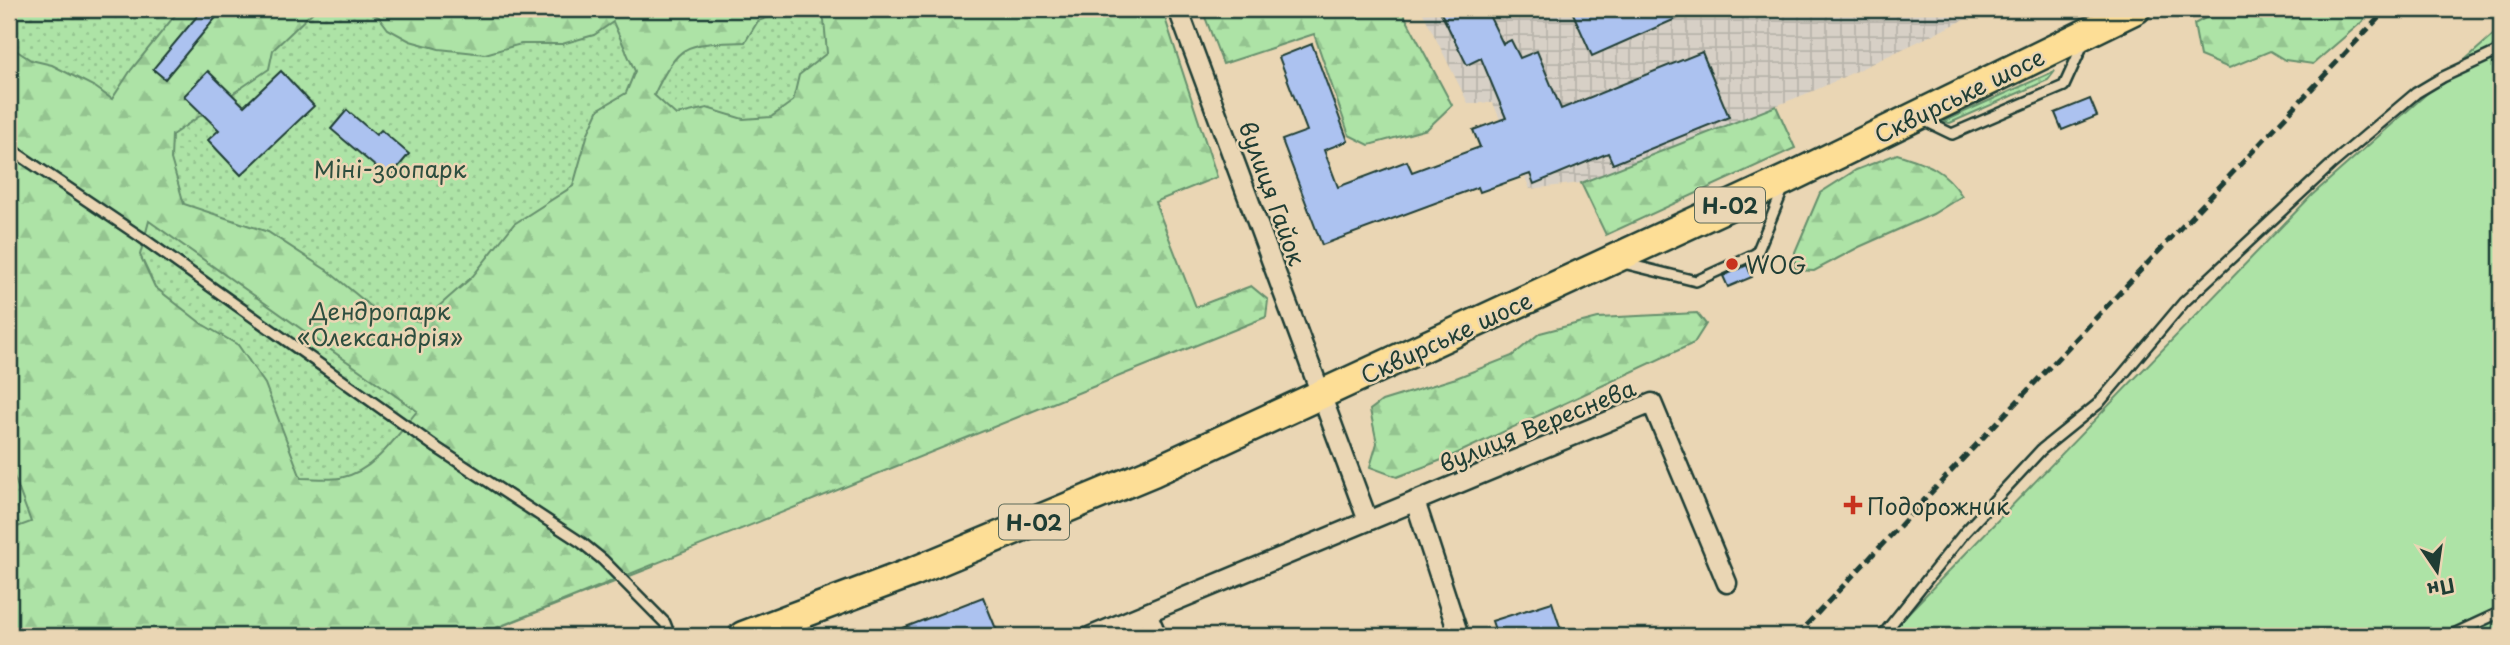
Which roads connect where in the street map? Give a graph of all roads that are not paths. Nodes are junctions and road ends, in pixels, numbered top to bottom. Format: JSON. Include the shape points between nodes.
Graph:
{"nodes":[{"id":1,"x":1178,"y":9,"type":"edge"},
{"id":2,"x":2136,"y":9,"type":"edge"},
{"id":3,"x":2088,"y":32,"type":"junction"},
{"id":4,"x":2501,"y":50,"type":"edge"},
{"id":5,"x":1915,"y":117,"type":"junction"},
{"id":6,"x":9,"y":148,"type":"edge"},
{"id":7,"x":1787,"y":179,"type":"junction"},
{"id":8,"x":1611,"y":260,"type":"junction"},
{"id":9,"x":1320,"y":396,"type":"junction"},
{"id":10,"x":1415,"y":501,"type":"junction"},
{"id":11,"x":1368,"y":521,"type":"junction"},
{"id":12,"x":1727,"y":583,"type":"dead end"},
{"id":13,"x":2501,"y":612,"type":"edge"},
{"id":14,"x":1147,"y":613,"type":"junction"},
{"id":15,"x":670,"y":636,"type":"edge"},
{"id":16,"x":743,"y":636,"type":"edge"},
{"id":17,"x":1091,"y":636,"type":"edge"},
{"id":18,"x":1157,"y":636,"type":"edge"},
{"id":19,"x":1459,"y":636,"type":"edge"},
{"id":20,"x":1882,"y":636,"type":"edge"},
{"id":21,"x":2449,"y":636,"type":"edge"}],
"edges":[{"from":1,"to":9,"type":"street","name":"вулиця Гайок"},
{"from":2,"to":3,"type":"main road","name":"Сквирське шосе","number":"Н-02"},
{"from":3,"to":5,"type":"main road","name":"Сквирське шосе","number":"Н-02"},
{"from":3,"to":5,"type":"lane","via":[[2064,86],[1952,134]]},
{"from":4,"to":20,"type":"lane","via":[[2416,93],[2184,302],[2098,404],[2041,450],[1965,533]]},
{"from":5,"to":7,"type":"main road","name":"Сквирське шосе","number":"Н-02"},
{"from":6,"to":15,"type":"lane","via":[[437,448],[582,543],[664,623]]},
{"from":7,"to":8,"type":"main road","name":"Сквирське шосе","number":"Н-02"},
{"from":7,"to":8,"type":"lane","via":[[1757,253],[1744,259],[1696,281]]},
{"from":8,"to":9,"type":"main road","name":"Сквирське шосе","number":"Н-02"},
{"from":9,"to":11,"type":"street","name":"вулиця Гайок"},
{"from":9,"to":16,"type":"main road","name":"Сквирське шосе","number":"Н-02","via":[[913,572]]},
{"from":10,"to":11,"type":"street"},
{"from":10,"to":12,"type":"street","name":"вулиця Вереснева","via":[[1653,403]]},
{"from":10,"to":19,"type":"street"},
{"from":11,"to":14,"type":"street"},
{"from":13,"to":21,"type":"lane"},
{"from":14,"to":17,"type":"street"},
{"from":14,"to":18,"type":"street"}]}
